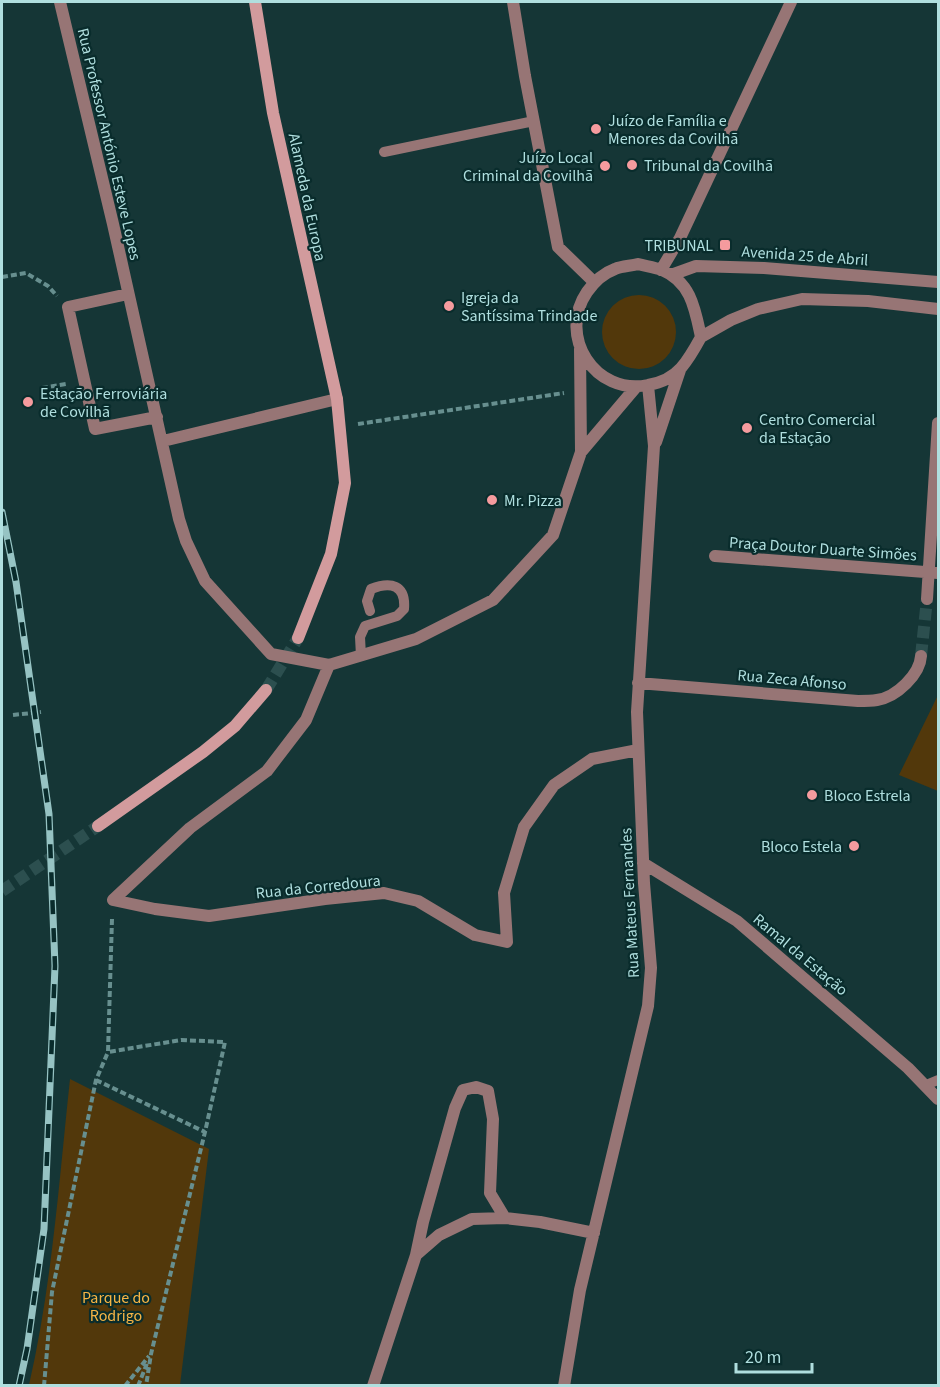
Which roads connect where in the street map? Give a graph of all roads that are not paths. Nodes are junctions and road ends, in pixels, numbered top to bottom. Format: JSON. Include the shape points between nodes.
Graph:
{"nodes":[{"id":1,"x":60,"y":2,"type":"edge"},
{"id":2,"x":255,"y":2,"type":"edge"},
{"id":3,"x":513,"y":2,"type":"edge"},
{"id":4,"x":791,"y":2,"type":"edge"},
{"id":5,"x":534,"y":121,"type":"junction"},
{"id":6,"x":384,"y":152,"type":"dead end"},
{"id":7,"x":666,"y":272,"type":"junction"},
{"id":8,"x":594,"y":282,"type":"junction"},
{"id":9,"x":939,"y":282,"type":"edge"},
{"id":10,"x":128,"y":294,"type":"junction"},
{"id":11,"x":939,"y":309,"type":"edge"},
{"id":12,"x":701,"y":337,"type":"junction"},
{"id":13,"x":580,"y":349,"type":"junction"},
{"id":14,"x":680,"y":370,"type":"junction"},
{"id":15,"x":642,"y":386,"type":"junction"},
{"id":16,"x":337,"y":399,"type":"junction"},
{"id":17,"x":157,"y":417,"type":"junction"},
{"id":18,"x":939,"y":423,"type":"edge"},
{"id":19,"x":163,"y":441,"type":"junction"},
{"id":20,"x":654,"y":446,"type":"junction"},
{"id":21,"x":581,"y":452,"type":"junction"},
{"id":22,"x":715,"y":556,"type":"dead end"},
{"id":23,"x":934,"y":573,"type":"edge"},
{"id":24,"x":927,"y":599,"type":"tunnel mouth"},
{"id":25,"x":370,"y":611,"type":"dead end"},
{"id":26,"x":298,"y":638,"type":"tunnel mouth"},
{"id":27,"x":361,"y":656,"type":"junction"},
{"id":28,"x":921,"y":656,"type":"tunnel mouth"},
{"id":29,"x":329,"y":665,"type":"junction"},
{"id":30,"x":638,"y":683,"type":"junction"},
{"id":31,"x":266,"y":690,"type":"tunnel mouth"},
{"id":32,"x":638,"y":750,"type":"junction"},
{"id":33,"x":98,"y":826,"type":"tunnel mouth"},
{"id":34,"x":643,"y":863,"type":"junction"},
{"id":35,"x":939,"y":1080,"type":"edge"},
{"id":36,"x":926,"y":1085,"type":"junction"},
{"id":37,"x":939,"y":1099,"type":"edge"},
{"id":38,"x":505,"y":1218,"type":"junction"},
{"id":39,"x":594,"y":1233,"type":"junction"},
{"id":40,"x":416,"y":1255,"type":"junction"},
{"id":41,"x":373,"y":1386,"type":"edge"},
{"id":42,"x":564,"y":1386,"type":"edge"}],
"edges":[{"from":1,"to":10,"type":"street","name":"Rua Professor António Esteve Lopes"},
{"from":2,"to":16,"type":"main road","name":"Alameda da Europa","via":[[273,113]]},
{"from":3,"to":5,"type":"street"},
{"from":4,"to":7,"type":"street"},
{"from":5,"to":6,"type":"lane"},
{"from":5,"to":8,"type":"street","via":[[558,247]]},
{"from":7,"to":8,"type":"street","via":[[638,264],[614,269]]},
{"from":7,"to":9,"type":"street","name":"Avenida 25 de Abril","via":[[696,266],[764,268]]},
{"from":7,"to":12,"type":"street","via":[[681,283],[694,303]]},
{"from":8,"to":13,"type":"street","via":[[580,302],[575,325]]},
{"from":10,"to":17,"type":"street","name":"Rua Professor António Esteve Lopes"},
{"from":10,"to":17,"type":"street","via":[[68,307],[95,429]]},
{"from":11,"to":12,"type":"street","via":[[802,299],[758,309]]},
{"from":12,"to":14,"type":"street"},
{"from":13,"to":15,"type":"street","via":[[593,369],[613,382]]},
{"from":13,"to":21,"type":"street"},
{"from":14,"to":15,"type":"street","via":[[660,383]]},
{"from":14,"to":20,"type":"street","name":"Rua Mateus Fernandes"},
{"from":15,"to":20,"type":"street","name":"Rua Mateus Fernandes"},
{"from":15,"to":21,"type":"street"},
{"from":16,"to":19,"type":"street"},
{"from":16,"to":26,"type":"main road","name":"Alameda da Europa","via":[[344,493],[331,554]]},
{"from":17,"to":19,"type":"street","name":"Rua Professor António Esteve Lopes"},
{"from":18,"to":23,"type":"street","name":"Praça Doutor Duarte Simões"},
{"from":19,"to":29,"type":"street","name":"Rua Professor António Esteve Lopes","via":[[179,519],[205,581],[271,654]]},
{"from":20,"to":30,"type":"street","name":"Rua Mateus Fernandes"},
{"from":21,"to":27,"type":"street","via":[[553,535],[494,600],[416,639]]},
{"from":22,"to":23,"type":"street","name":"Praça Doutor Duarte Simões"},
{"from":23,"to":24,"type":"street"},
{"from":25,"to":27,"type":"lane","via":[[366,602],[371,589],[382,584],[402,591],[405,609],[397,616],[365,626],[360,637]]},
{"from":27,"to":29,"type":"street"},
{"from":28,"to":30,"type":"street","name":"Rua Zeca Afonso","via":[[920,667],[900,690],[879,700]]},
{"from":29,"to":32,"type":"street","name":"Rua da Corredoura","via":[[306,720],[267,771],[190,828],[113,900],[209,916],[384,893],[418,902],[475,935],[507,942],[504,893],[524,827],[554,785],[592,759]]},
{"from":30,"to":32,"type":"street","name":"Rua Mateus Fernandes"},
{"from":31,"to":33,"type":"main road","via":[[235,726],[203,752]]},
{"from":32,"to":34,"type":"street","name":"Rua Mateus Fernandes"},
{"from":34,"to":36,"type":"street","name":"Ramal da Estação","via":[[737,921]]},
{"from":34,"to":39,"type":"street","name":"Rua Mateus Fernandes","via":[[651,968],[648,1006]]},
{"from":35,"to":36,"type":"lane"},
{"from":36,"to":37,"type":"street","name":"Ramal da Estação"},
{"from":38,"to":39,"type":"street"},
{"from":38,"to":40,"type":"street","via":[[472,1220],[439,1235]]},
{"from":38,"to":40,"type":"street","via":[[490,1193],[493,1119],[488,1091],[476,1087],[464,1090],[455,1108]]},
{"from":39,"to":42,"type":"street","name":"Rua Mateus Fernandes"},
{"from":40,"to":41,"type":"street"}]}
